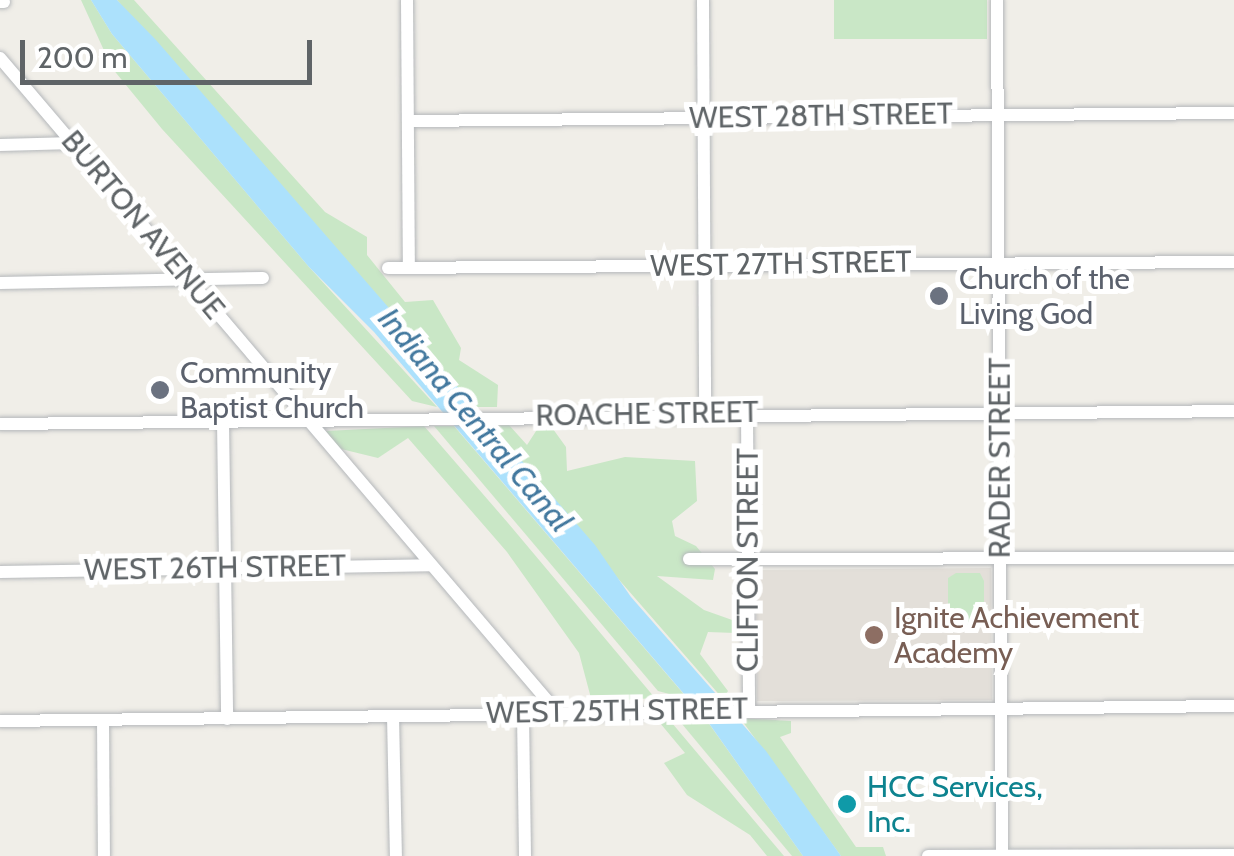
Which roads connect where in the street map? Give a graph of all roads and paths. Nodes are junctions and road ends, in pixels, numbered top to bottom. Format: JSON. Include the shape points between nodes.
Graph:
{"nodes":[{"id":1,"x":407,"y":0,"type":"edge"},
{"id":2,"x":703,"y":0,"type":"edge"},
{"id":3,"x":997,"y":0,"type":"edge"},
{"id":4,"x":0,"y":58,"type":"edge"},
{"id":5,"x":1234,"y":113,"type":"edge"},
{"id":6,"x":998,"y":114,"type":"junction"},
{"id":7,"x":704,"y":118,"type":"junction"},
{"id":8,"x":409,"y":120,"type":"junction"},
{"id":9,"x":74,"y":143,"type":"junction"},
{"id":10,"x":0,"y":145,"type":"edge"},
{"id":11,"x":999,"y":261,"type":"junction"},
{"id":12,"x":1234,"y":262,"type":"edge"},
{"id":13,"x":704,"y":264,"type":"junction"},
{"id":14,"x":388,"y":268,"type":"dead end"},
{"id":15,"x":409,"y":268,"type":"junction"},
{"id":16,"x":263,"y":278,"type":"dead end"},
{"id":17,"x":190,"y":280,"type":"junction"},
{"id":18,"x":0,"y":283,"type":"edge"},
{"id":19,"x":1000,"y":410,"type":"junction"},
{"id":20,"x":1234,"y":411,"type":"edge"},
{"id":21,"x":747,"y":412,"type":"junction"},
{"id":22,"x":705,"y":413,"type":"junction"},
{"id":23,"x":308,"y":420,"type":"junction"},
{"id":24,"x":223,"y":421,"type":"junction"},
{"id":25,"x":0,"y":424,"type":"edge"},
{"id":26,"x":748,"y":558,"type":"junction"},
{"id":27,"x":1001,"y":558,"type":"junction"},
{"id":28,"x":1234,"y":558,"type":"edge"},
{"id":29,"x":689,"y":559,"type":"dead end"},
{"id":30,"x":430,"y":565,"type":"junction"},
{"id":31,"x":225,"y":569,"type":"junction"},
{"id":32,"x":0,"y":572,"type":"edge"},
{"id":33,"x":1234,"y":706,"type":"edge"},
{"id":34,"x":1002,"y":707,"type":"junction"},
{"id":35,"x":746,"y":708,"type":"junction"},
{"id":36,"x":524,"y":712,"type":"junction"},
{"id":37,"x":557,"y":712,"type":"junction"},
{"id":38,"x":394,"y":716,"type":"junction"},
{"id":39,"x":227,"y":719,"type":"junction"},
{"id":40,"x":103,"y":720,"type":"junction"},
{"id":41,"x":0,"y":721,"type":"edge"},
{"id":42,"x":1234,"y":855,"type":"edge"},
{"id":43,"x":104,"y":856,"type":"edge"},
{"id":44,"x":396,"y":856,"type":"edge"},
{"id":45,"x":525,"y":856,"type":"edge"},
{"id":46,"x":928,"y":856,"type":"edge"},
{"id":47,"x":1002,"y":856,"type":"edge"}],
"edges":[{"from":1,"to":8,"type":"street"},
{"from":2,"to":7,"type":"street","name":"CLIFTON STREET"},
{"from":3,"to":6,"type":"street","name":"RADER STREET"},
{"from":4,"to":9,"type":"street","name":"BURTON AVENUE"},
{"from":5,"to":6,"type":"street","name":"WEST 28TH STREET"},
{"from":6,"to":7,"type":"street","name":"WEST 28TH STREET"},
{"from":6,"to":11,"type":"street","name":"RADER STREET"},
{"from":7,"to":8,"type":"street","name":"WEST 28TH STREET"},
{"from":7,"to":13,"type":"street","name":"CLIFTON STREET"},
{"from":8,"to":15,"type":"street"},
{"from":9,"to":10,"type":"street"},
{"from":9,"to":17,"type":"street","name":"BURTON AVENUE"},
{"from":11,"to":12,"type":"street","name":"WEST 27TH STREET"},
{"from":11,"to":13,"type":"street","name":"WEST 27TH STREET"},
{"from":11,"to":19,"type":"street","name":"RADER STREET"},
{"from":13,"to":15,"type":"street","name":"WEST 27TH STREET"},
{"from":13,"to":22,"type":"street","name":"CLIFTON STREET"},
{"from":14,"to":15,"type":"street","name":"WEST 27TH STREET"},
{"from":16,"to":17,"type":"street"},
{"from":17,"to":18,"type":"street"},
{"from":17,"to":23,"type":"street","name":"BURTON AVENUE"},
{"from":19,"to":20,"type":"street","name":"ROACHE STREET"},
{"from":19,"to":21,"type":"street","name":"ROACHE STREET"},
{"from":19,"to":27,"type":"street","name":"RADER STREET"},
{"from":21,"to":22,"type":"street","name":"ROACHE STREET"},
{"from":21,"to":26,"type":"street","name":"CLIFTON STREET"},
{"from":22,"to":23,"type":"street","name":"ROACHE STREET"},
{"from":23,"to":24,"type":"street","name":"ROACHE STREET"},
{"from":23,"to":30,"type":"street","name":"BURTON AVENUE"},
{"from":24,"to":25,"type":"street","name":"ROACHE STREET"},
{"from":24,"to":31,"type":"street"},
{"from":26,"to":27,"type":"street"},
{"from":26,"to":29,"type":"street"},
{"from":26,"to":35,"type":"street","name":"CLIFTON STREET"},
{"from":27,"to":28,"type":"street"},
{"from":27,"to":34,"type":"street","name":"RADER STREET"},
{"from":30,"to":31,"type":"street","name":"WEST 26TH STREET"},
{"from":30,"to":37,"type":"street","name":"BURTON AVENUE"},
{"from":31,"to":32,"type":"street","name":"WEST 26TH STREET"},
{"from":31,"to":39,"type":"street"},
{"from":33,"to":34,"type":"street","name":"WEST 25TH STREET"},
{"from":34,"to":35,"type":"street","name":"WEST 25TH STREET"},
{"from":34,"to":47,"type":"street","name":"RADER STREET"},
{"from":35,"to":37,"type":"street","name":"WEST 25TH STREET"},
{"from":36,"to":37,"type":"street","name":"WEST 25TH STREET"},
{"from":36,"to":38,"type":"street","name":"WEST 25TH STREET"},
{"from":36,"to":45,"type":"street"},
{"from":38,"to":39,"type":"street","name":"WEST 25TH STREET"},
{"from":38,"to":44,"type":"street"},
{"from":39,"to":40,"type":"street","name":"WEST 25TH STREET"},
{"from":40,"to":41,"type":"street","name":"WEST 25TH STREET"},
{"from":40,"to":43,"type":"street"},
{"from":42,"to":47,"type":"street"},
{"from":46,"to":47,"type":"street"}]}
